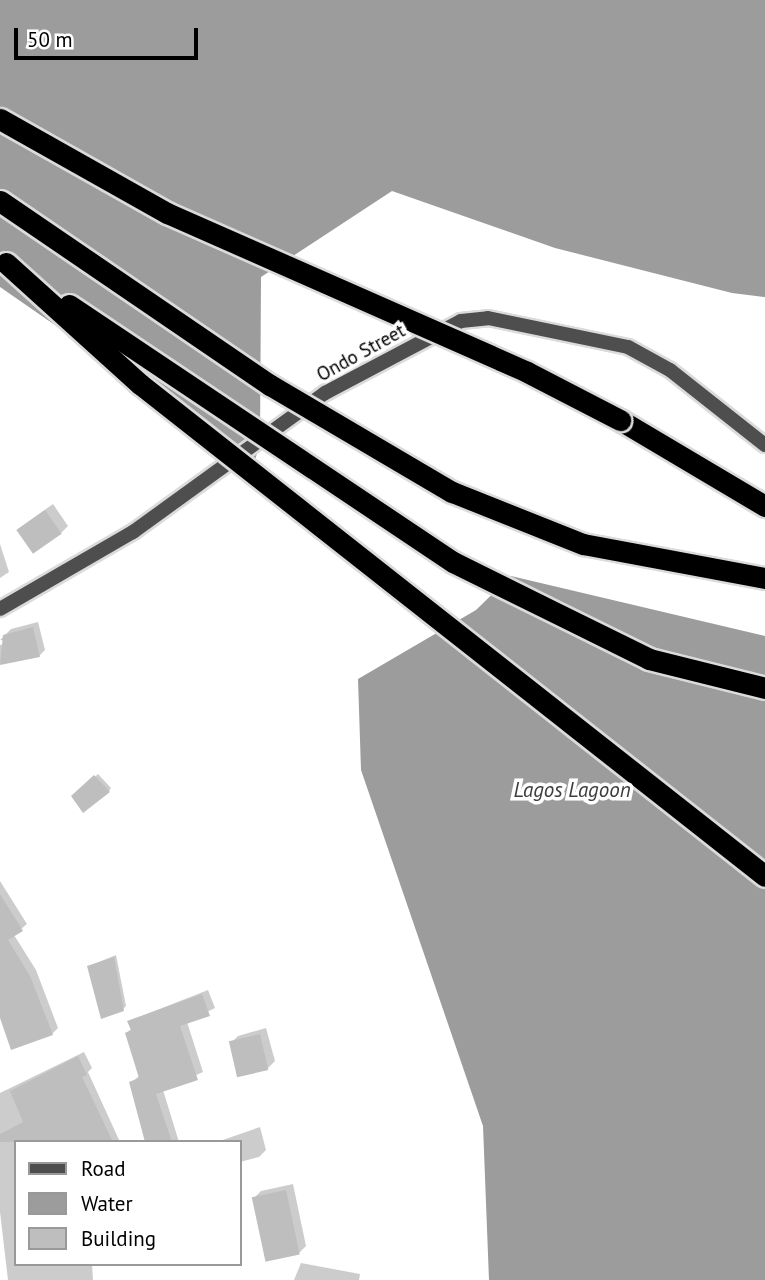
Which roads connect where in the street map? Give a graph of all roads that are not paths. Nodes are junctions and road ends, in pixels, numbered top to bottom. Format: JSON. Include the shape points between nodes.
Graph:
{"nodes":[{"id":1,"x":0,"y":119,"type":"edge"},
{"id":2,"x":0,"y":201,"type":"edge"},
{"id":3,"x":765,"y":445,"type":"edge"},
{"id":4,"x":765,"y":506,"type":"edge"},
{"id":5,"x":765,"y":578,"type":"edge"},
{"id":6,"x":0,"y":609,"type":"edge"},
{"id":7,"x":765,"y":688,"type":"edge"},
{"id":8,"x":765,"y":876,"type":"edge"}],
"edges":[{"from":1,"to":4,"type":"highway","bridge":true,"via":[[167,213],[527,372],[620,420]]},
{"from":2,"to":5,"type":"highway","bridge":true,"via":[[270,386],[452,492],[583,544]]},
{"from":3,"to":6,"type":"street","name":"Ondo Street","via":[[670,370],[628,347],[488,318],[461,321],[326,393],[134,532]]},
{"from":7,"to":8,"type":"highway","bridge":true,"via":[[649,659],[453,562],[6,263],[140,384]]}]}
